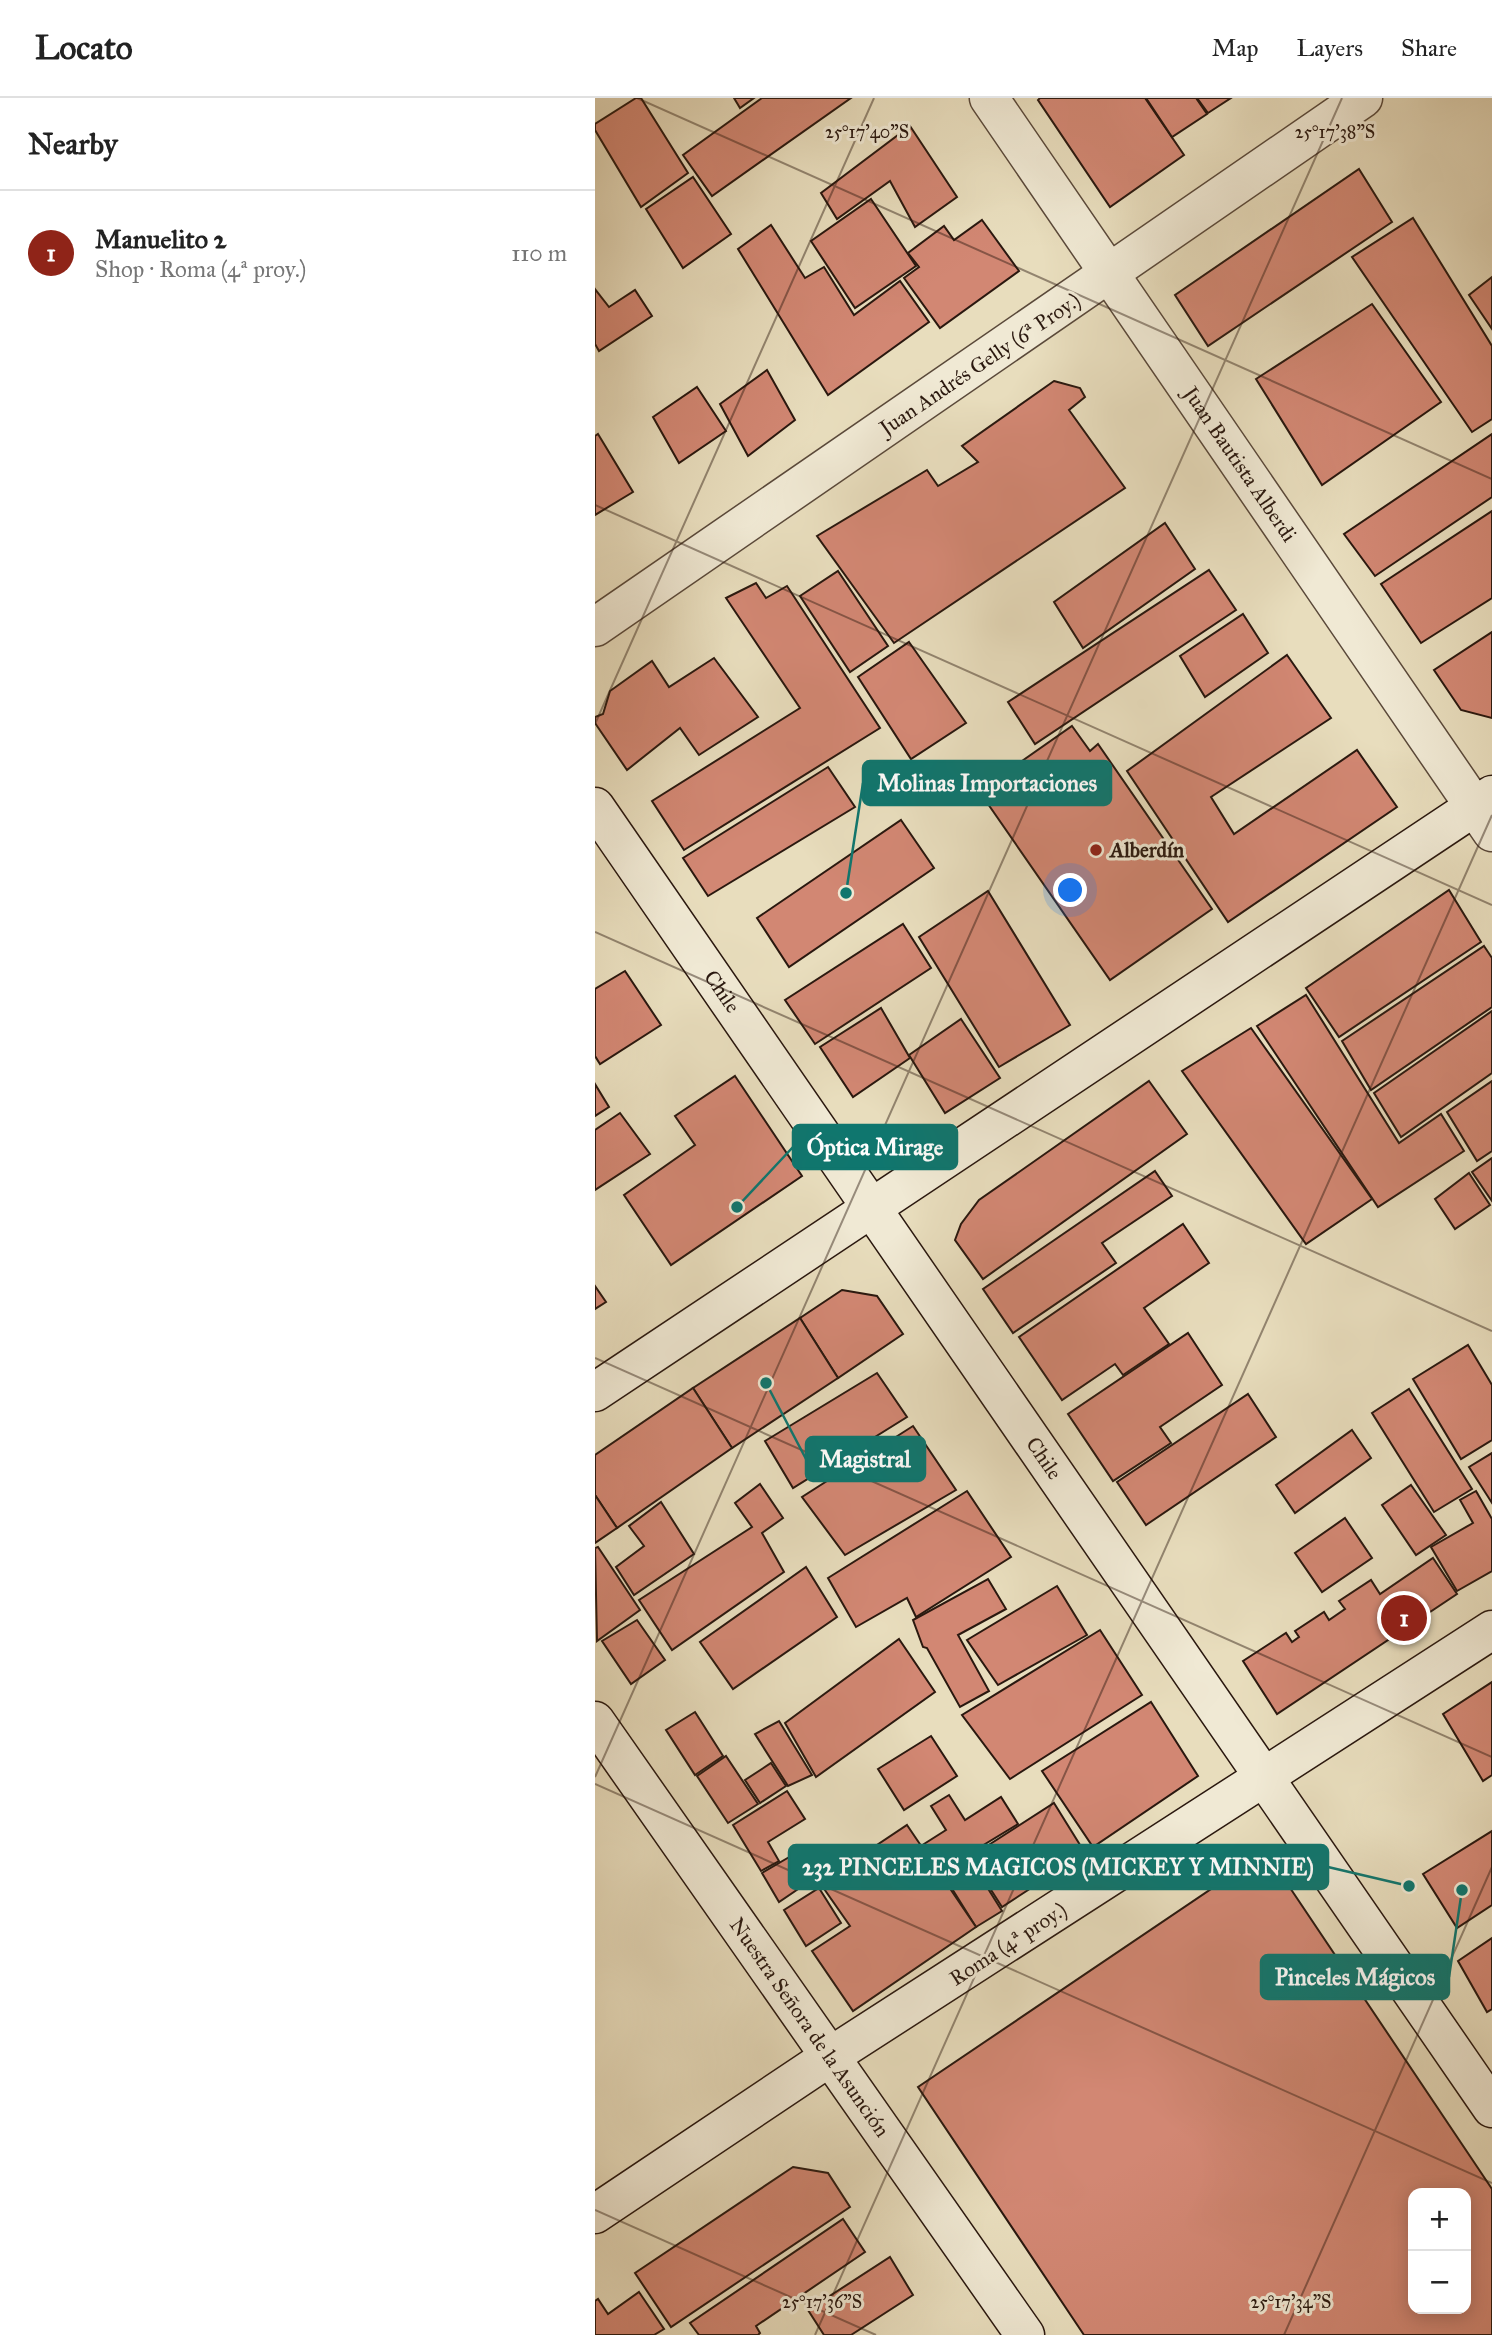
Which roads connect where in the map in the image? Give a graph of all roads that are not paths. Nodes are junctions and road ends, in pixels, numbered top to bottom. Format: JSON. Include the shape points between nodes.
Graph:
{"nodes":[{"id":1,"x":989,"y":98,"type":"edge"},
{"id":2,"x":1363,"y":98,"type":"edge"},
{"id":3,"x":1110,"y":275,"type":"junction"},
{"id":4,"x":595,"y":627,"type":"edge"},
{"id":5,"x":595,"y":807,"type":"edge"},
{"id":6,"x":1486,"y":812,"type":"edge"},
{"id":7,"x":872,"y":1209,"type":"junction"},
{"id":8,"x":595,"y":1392,"type":"edge"},
{"id":9,"x":1492,"y":1630,"type":"edge"},
{"id":10,"x":595,"y":1721,"type":"edge"},
{"id":11,"x":1265,"y":1779,"type":"junction"},
{"id":12,"x":831,"y":2056,"type":"junction"},
{"id":13,"x":1492,"y":2108,"type":"edge"},
{"id":14,"x":595,"y":2214,"type":"edge"},
{"id":15,"x":1025,"y":2335,"type":"edge"}],
"edges":[{"from":1,"to":3,"type":"street","name":"Juan Bautista Alberdi"},
{"from":2,"to":3,"type":"street","name":"Juan Andrés Gelly (6ª Proy.)"},
{"from":3,"to":4,"type":"street","name":"Juan Andrés Gelly (6ª Proy.)"},
{"from":3,"to":6,"type":"street","name":"Juan Bautista Alberdi"},
{"from":5,"to":7,"type":"street","name":"Chile"},
{"from":6,"to":7,"type":"street"},
{"from":7,"to":8,"type":"street"},
{"from":7,"to":11,"type":"street","name":"Chile"},
{"from":9,"to":11,"type":"street","name":"Roma (4ª proy.)"},
{"from":10,"to":12,"type":"street","name":"Nuestra Señora de la Asunción"},
{"from":11,"to":12,"type":"street","name":"Roma (4ª proy.)"},
{"from":11,"to":13,"type":"street","name":"Chile"},
{"from":12,"to":14,"type":"street","name":"Roma (4ª proy.)"},
{"from":12,"to":15,"type":"street","name":"Nuestra Señora de la Asunción"}]}
